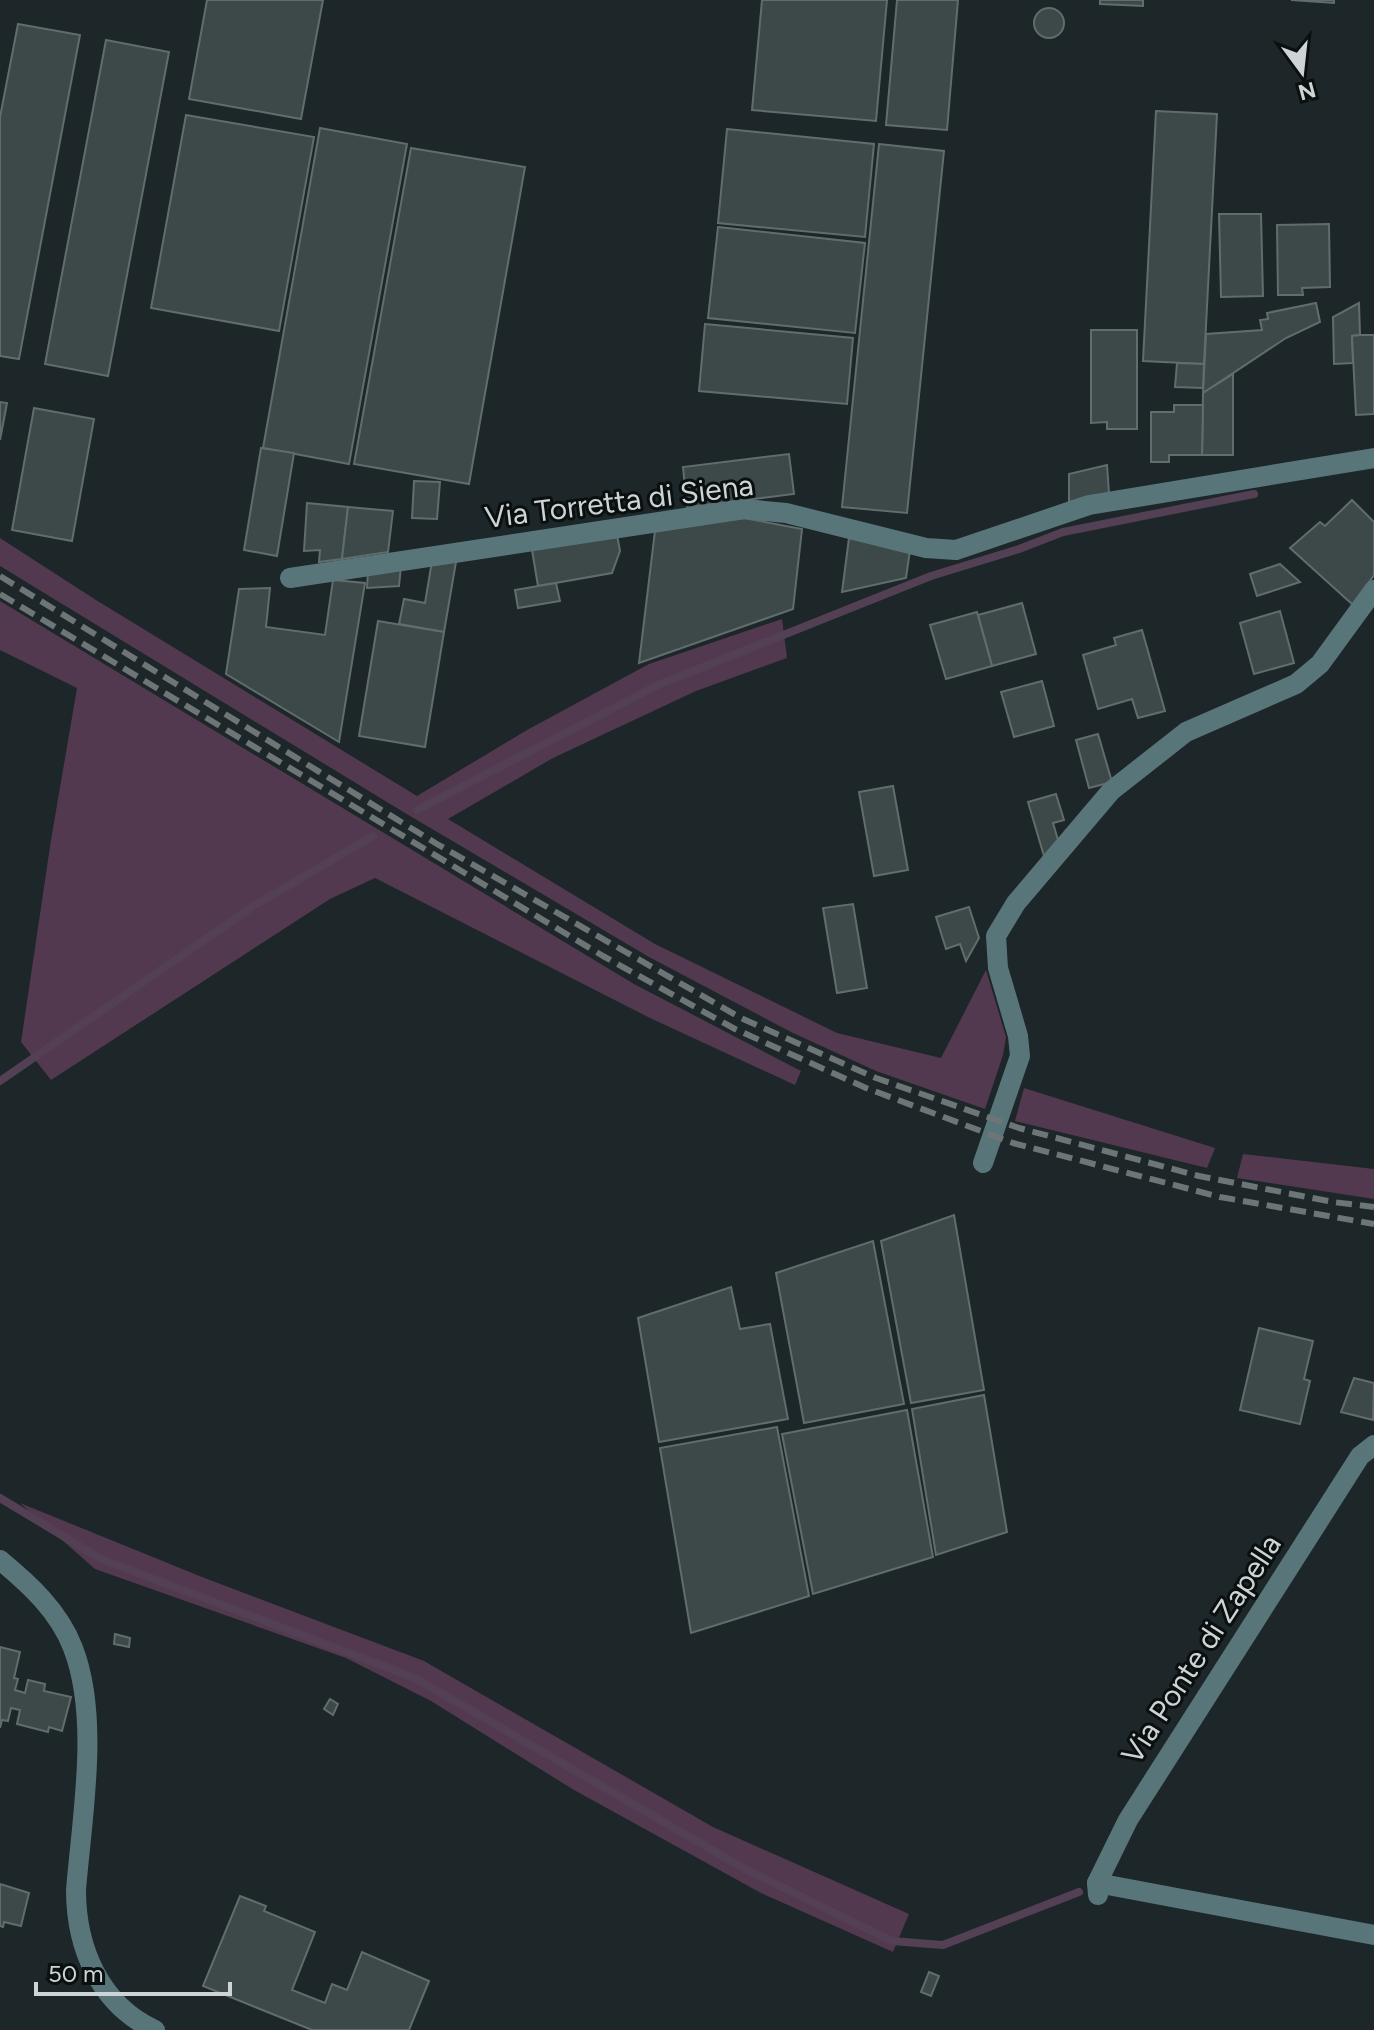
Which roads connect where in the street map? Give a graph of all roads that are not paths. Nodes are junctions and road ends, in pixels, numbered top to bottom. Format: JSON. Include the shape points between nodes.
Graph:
{"nodes":[{"id":1,"x":1374,"y":458,"type":"edge"},
{"id":2,"x":290,"y":578,"type":"dead end"},
{"id":3,"x":1374,"y":590,"type":"edge"},
{"id":4,"x":983,"y":1163,"type":"dead end"},
{"id":5,"x":1374,"y":1445,"type":"edge"},
{"id":6,"x":0,"y":1560,"type":"edge"},
{"id":7,"x":1374,"y":1935,"type":"edge"},
{"id":8,"x":155,"y":2030,"type":"edge"}],
"edges":[{"from":1,"to":2,"type":"street","name":"Via Torretta di Siena","via":[[1089,505],[956,550],[926,548],[786,513],[744,509]]},
{"from":3,"to":4,"type":"street","via":[[1320,664],[1296,684],[1186,732],[1111,791],[1016,903],[996,936],[998,968],[1020,1056]]},
{"from":5,"to":7,"type":"street","name":"Via Ponte di Zapella","via":[[1360,1456],[1128,1820],[1098,1889]]},
{"from":6,"to":8,"type":"street","via":[[55,1614],[73,1647],[83,1687],[88,1729],[76,1890],[81,1940],[104,1989],[121,2008]]}]}
